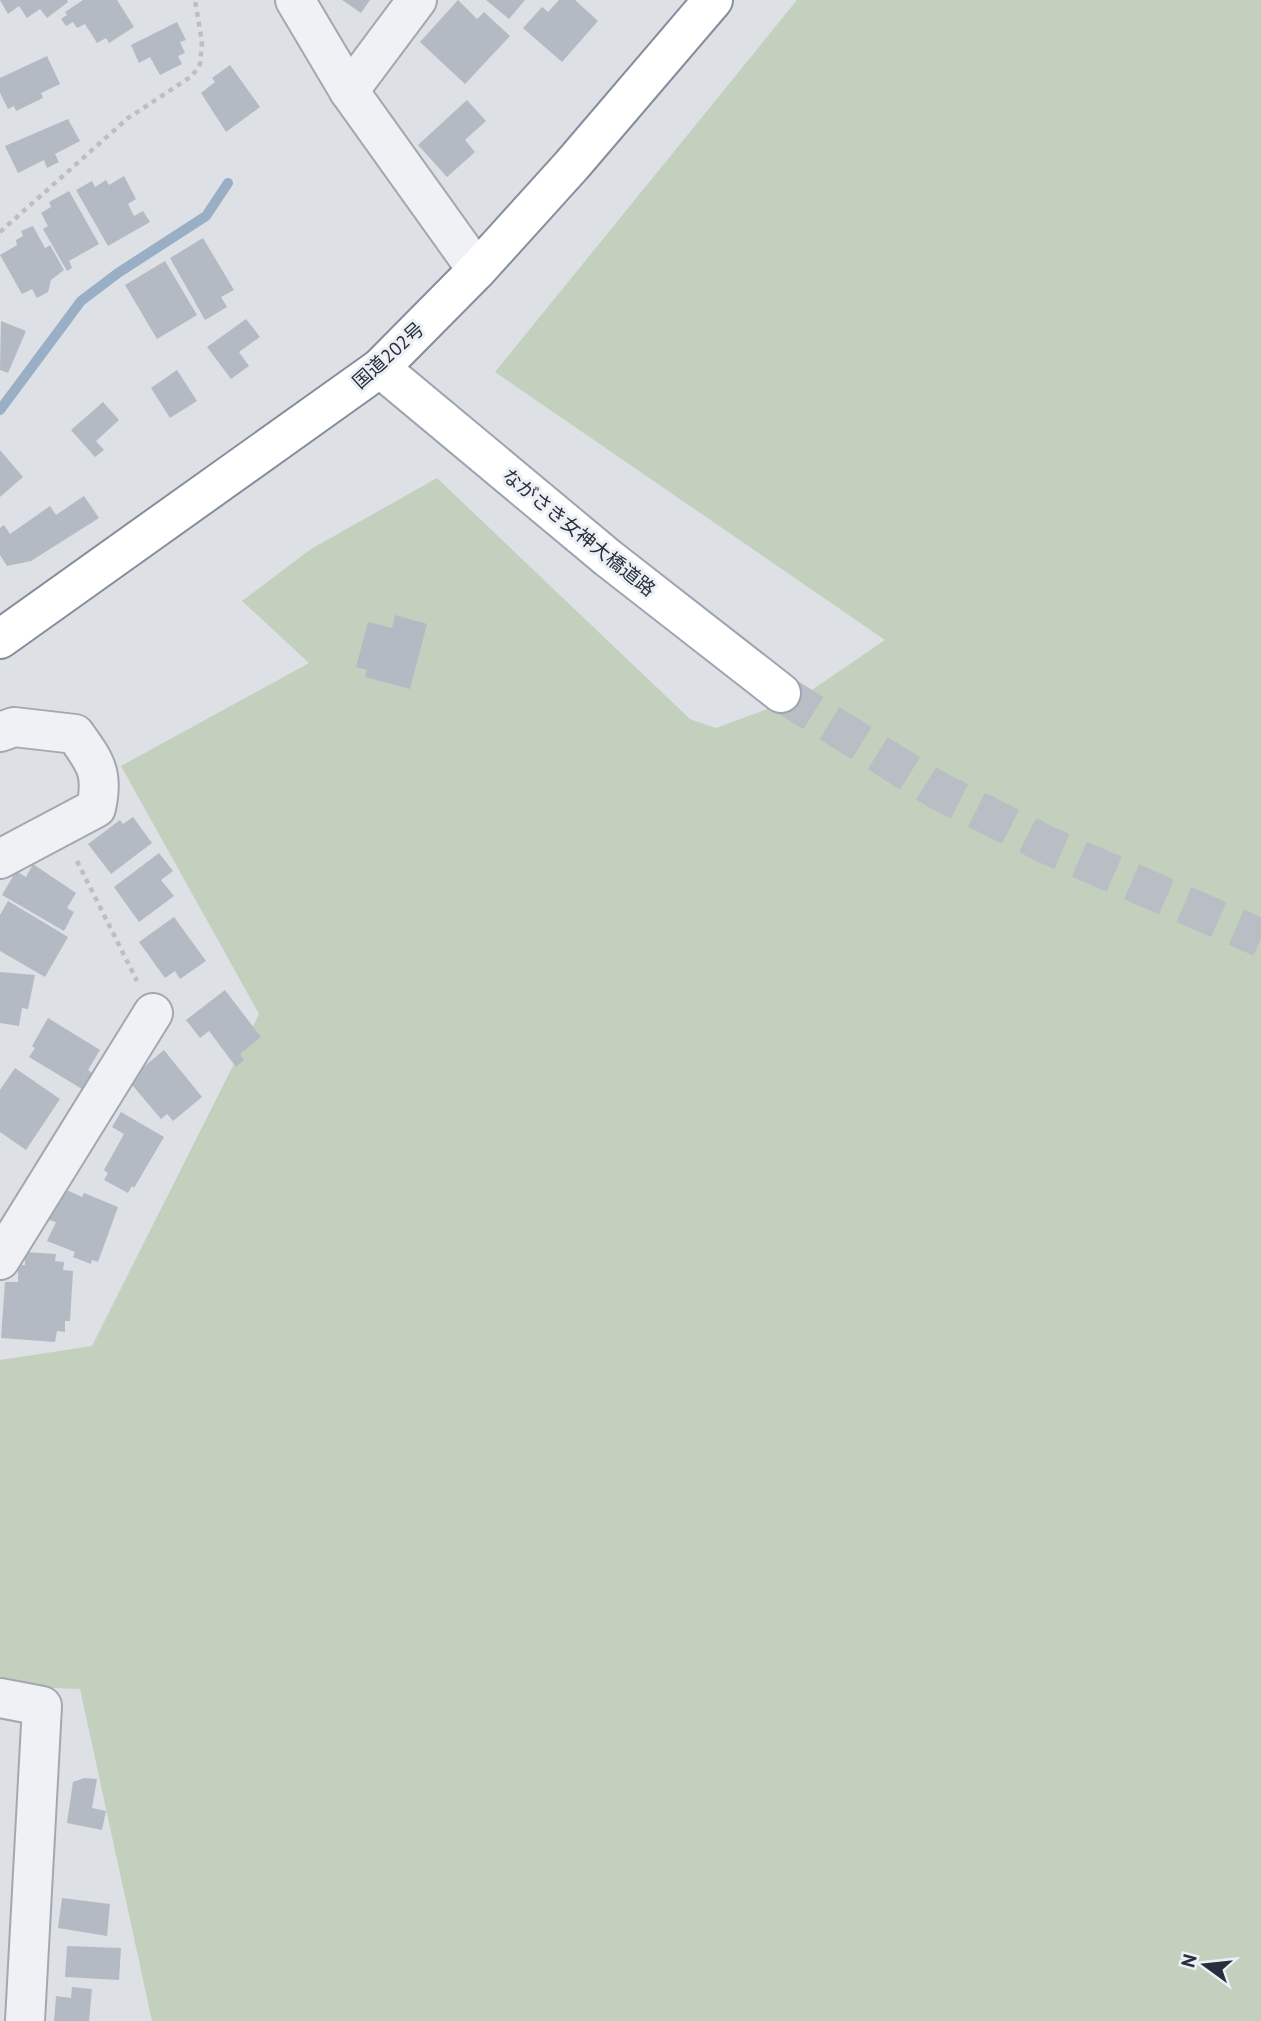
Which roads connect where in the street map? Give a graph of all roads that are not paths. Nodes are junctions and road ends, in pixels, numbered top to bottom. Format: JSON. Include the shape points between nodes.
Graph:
{"nodes":[{"id":1,"x":295,"y":0,"type":"edge"},
{"id":2,"x":417,"y":0,"type":"edge"},
{"id":3,"x":713,"y":0,"type":"edge"},
{"id":4,"x":349,"y":91,"type":"junction"},
{"id":5,"x":477,"y":270,"type":"junction"},
{"id":6,"x":380,"y":368,"type":"junction"},
{"id":7,"x":0,"y":639,"type":"edge"},
{"id":8,"x":781,"y":694,"type":"tunnel mouth"},
{"id":9,"x":0,"y":732,"type":"edge"},
{"id":10,"x":0,"y":859,"type":"edge"},
{"id":11,"x":153,"y":1013,"type":"road end"},
{"id":12,"x":0,"y":1260,"type":"edge"},
{"id":13,"x":0,"y":1698,"type":"edge"},
{"id":14,"x":25,"y":2021,"type":"edge"}],
"edges":[{"from":1,"to":4,"type":"street"},
{"from":2,"to":4,"type":"street"},
{"from":3,"to":5,"type":"main road","name":"国道202号"},
{"from":4,"to":5,"type":"street"},
{"from":5,"to":6,"type":"main road","name":"国道202号"},
{"from":6,"to":7,"type":"main road","name":"国道202号"},
{"from":6,"to":8,"type":"main road","name":"ながさき女神大橋道路","via":[[608,558]]},
{"from":9,"to":10,"type":"street","via":[[15,727],[75,734],[97,766],[100,788],[96,808]]},
{"from":11,"to":12,"type":"street"},
{"from":13,"to":14,"type":"street","via":[[42,1706]]}]}
